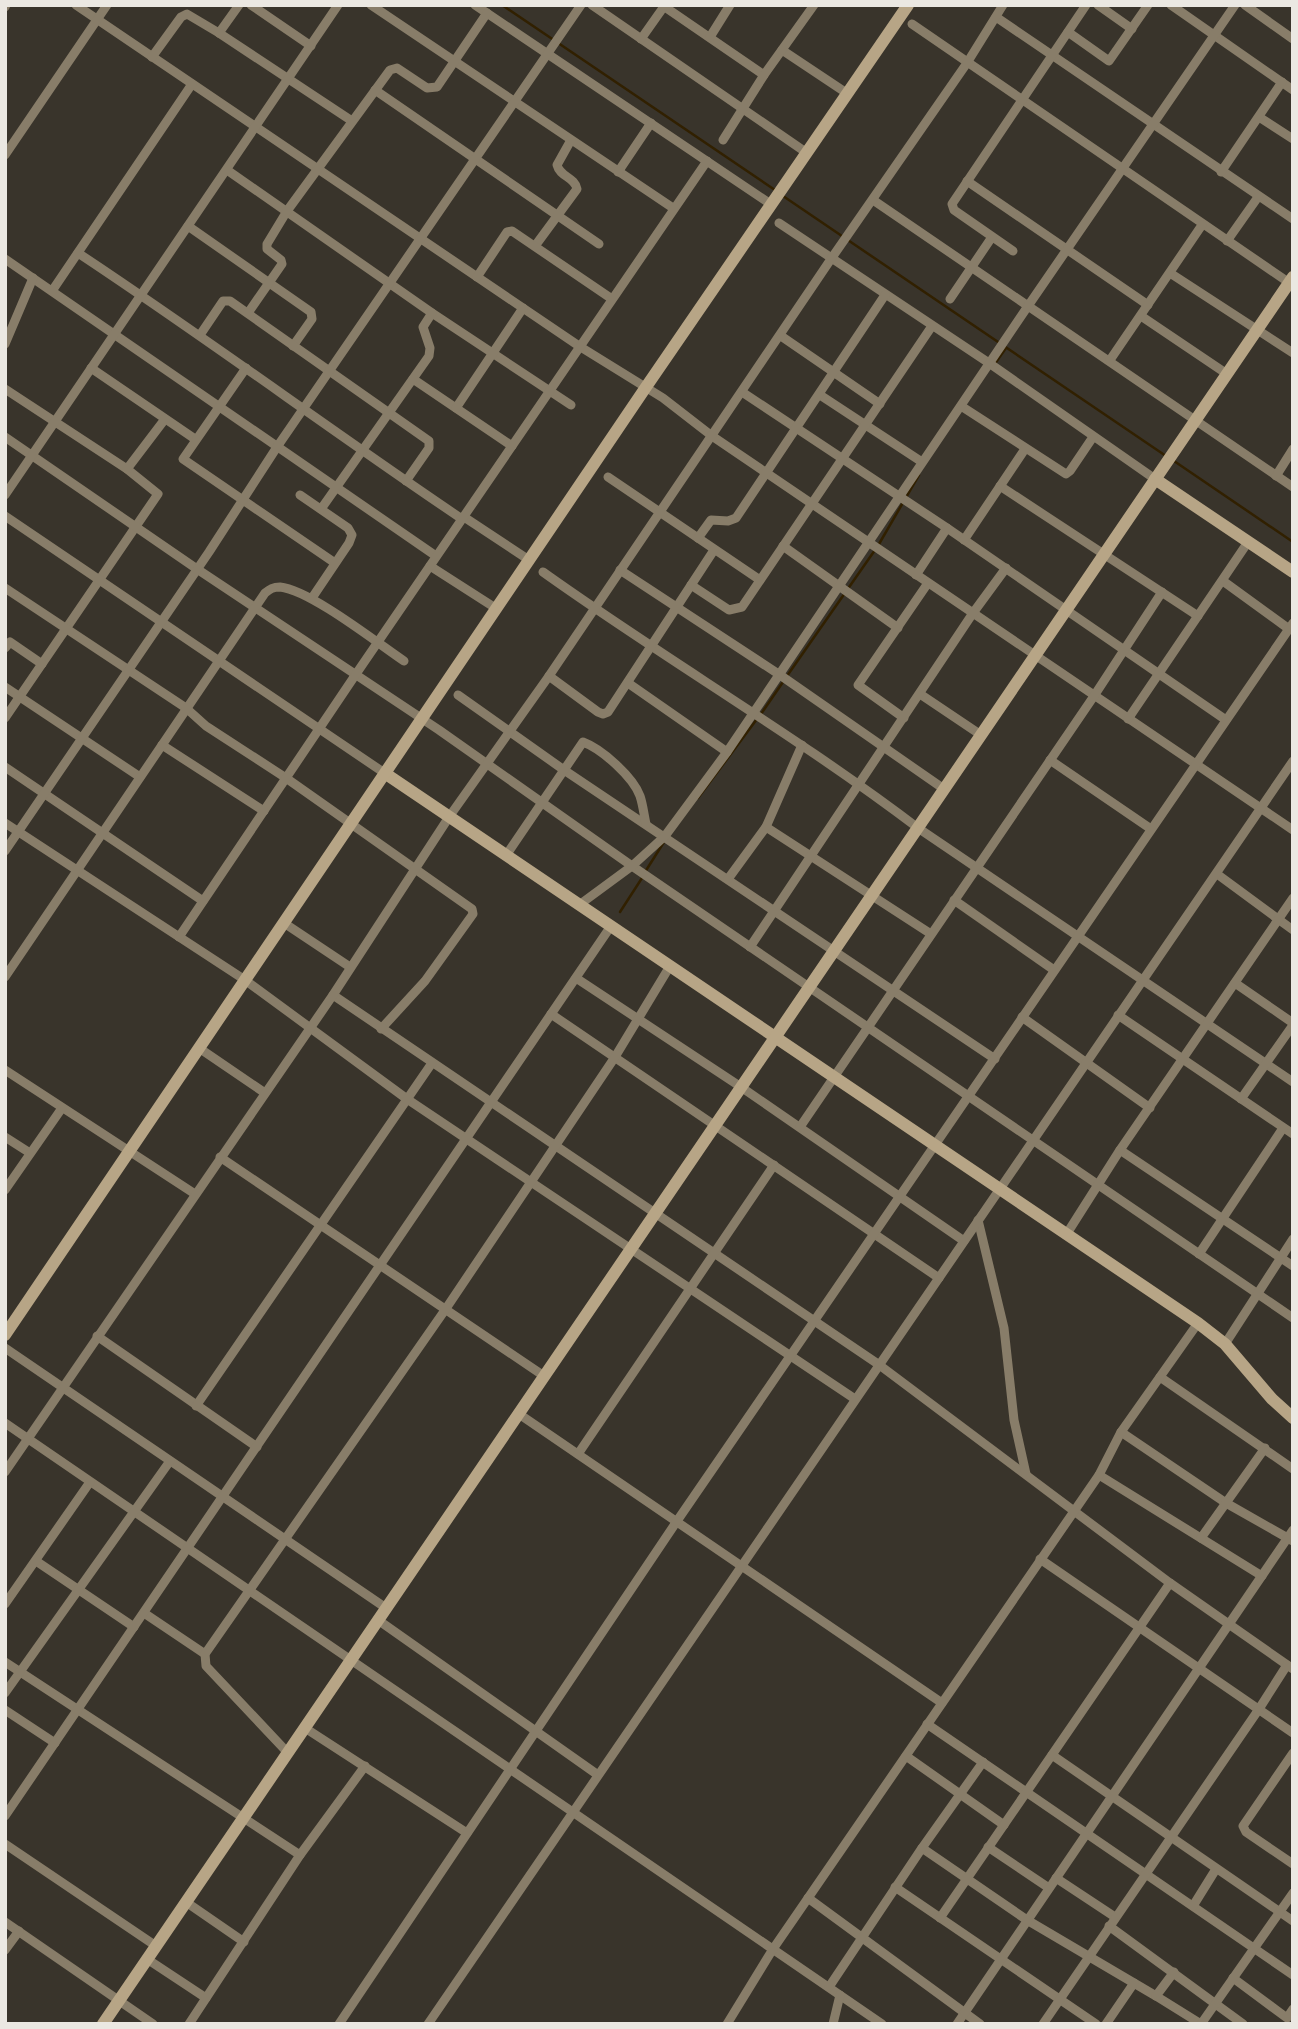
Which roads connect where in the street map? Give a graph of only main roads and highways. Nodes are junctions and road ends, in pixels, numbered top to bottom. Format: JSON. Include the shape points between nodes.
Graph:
{"nodes":[{"id":1,"x":908,"y":5,"type":"edge"},
{"id":2,"x":1292,"y":282,"type":"edge"},
{"id":3,"x":1155,"y":479,"type":"junction"},
{"id":4,"x":1293,"y":572,"type":"edge"},
{"id":5,"x":386,"y":774,"type":"junction"},
{"id":6,"x":775,"y":1037,"type":"junction"},
{"id":7,"x":5,"y":1335,"type":"edge"},
{"id":8,"x":1293,"y":1418,"type":"edge"},
{"id":9,"x":103,"y":2024,"type":"edge"}],
"edges":[{"from":1,"to":5,"type":"main road"},
{"from":2,"to":3,"type":"main road"},
{"from":3,"to":4,"type":"main road"},
{"from":3,"to":6,"type":"main road"},
{"from":5,"to":6,"type":"main road"},
{"from":5,"to":7,"type":"main road"},
{"from":6,"to":8,"type":"main road","via":[[1198,1323],[1225,1344]]},
{"from":6,"to":9,"type":"main road"}]}
